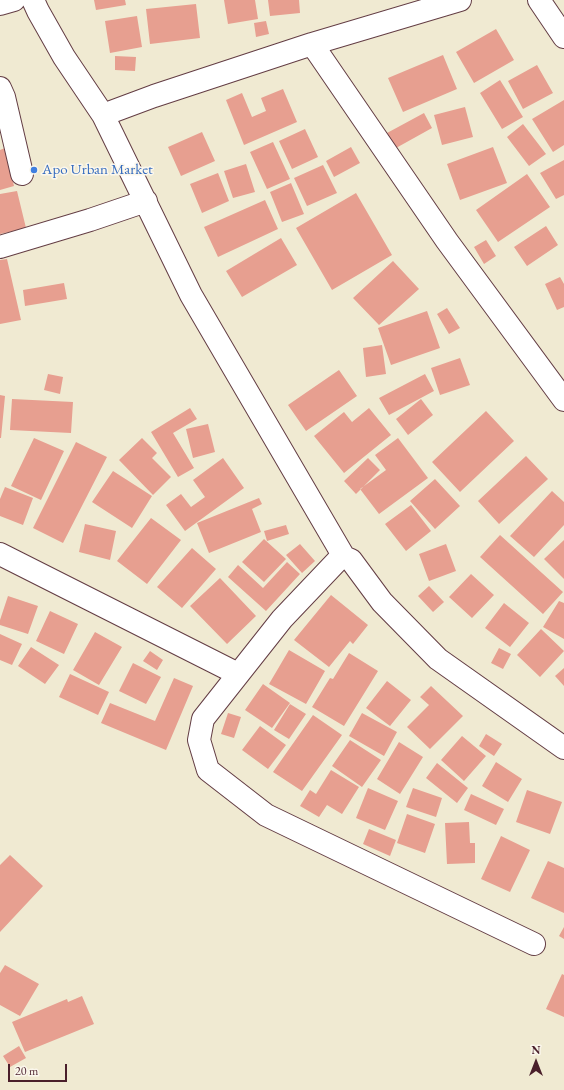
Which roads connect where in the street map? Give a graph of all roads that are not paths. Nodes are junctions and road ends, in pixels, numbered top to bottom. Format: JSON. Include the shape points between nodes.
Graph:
{"nodes":[{"id":1,"x":14,"y":0,"type":"edge"},
{"id":2,"x":33,"y":0,"type":"edge"},
{"id":3,"x":460,"y":0,"type":"edge"},
{"id":4,"x":539,"y":0,"type":"edge"},
{"id":5,"x":0,"y":4,"type":"edge"},
{"id":6,"x":564,"y":37,"type":"edge"},
{"id":7,"x":312,"y":44,"type":"junction"},
{"id":8,"x":0,"y":88,"type":"edge"},
{"id":9,"x":103,"y":115,"type":"junction"},
{"id":10,"x":22,"y":174,"type":"dead end"},
{"id":11,"x":146,"y":201,"type":"junction"},
{"id":12,"x":0,"y":247,"type":"edge"},
{"id":13,"x":564,"y":400,"type":"edge"},
{"id":14,"x":0,"y":554,"type":"edge"},
{"id":15,"x":344,"y":557,"type":"junction"},
{"id":16,"x":238,"y":674,"type":"junction"},
{"id":17,"x":564,"y":748,"type":"edge"},
{"id":18,"x":534,"y":944,"type":"dead end"}],
"edges":[{"from":1,"to":5,"type":"street"},
{"from":2,"to":9,"type":"street","via":[[64,57]]},
{"from":3,"to":7,"type":"street"},
{"from":4,"to":6,"type":"street"},
{"from":7,"to":9,"type":"street"},
{"from":7,"to":13,"type":"street","via":[[447,241]]},
{"from":8,"to":10,"type":"street"},
{"from":9,"to":11,"type":"street"},
{"from":11,"to":12,"type":"street"},
{"from":11,"to":15,"type":"street","via":[[191,295]]},
{"from":14,"to":16,"type":"street"},
{"from":15,"to":16,"type":"street","via":[[339,559],[282,619]]},
{"from":15,"to":17,"type":"street","via":[[351,560],[382,602],[438,659]]},
{"from":16,"to":18,"type":"street","via":[[203,719],[199,740],[208,770],[266,815]]}]}
